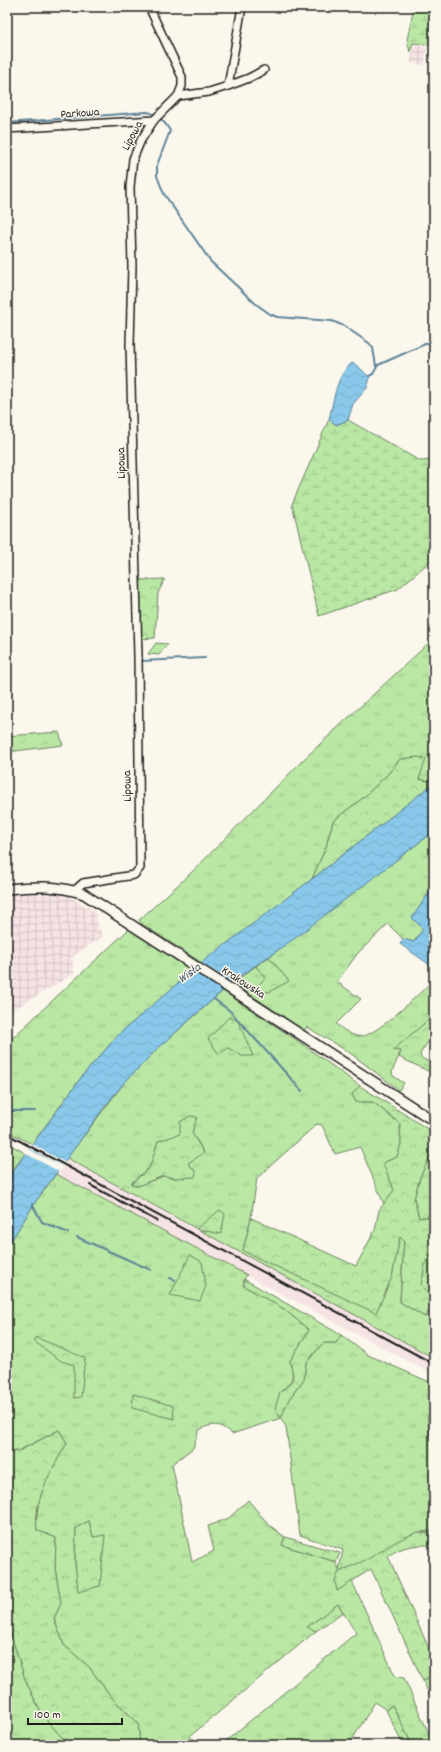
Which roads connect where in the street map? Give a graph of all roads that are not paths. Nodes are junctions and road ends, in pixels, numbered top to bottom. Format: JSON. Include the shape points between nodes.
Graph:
{"nodes":[{"id":1,"x":149,"y":7,"type":"edge"},
{"id":2,"x":242,"y":7,"type":"edge"},
{"id":3,"x":264,"y":70,"type":"dead end"},
{"id":4,"x":228,"y":86,"type":"junction"},
{"id":5,"x":178,"y":96,"type":"junction"},
{"id":6,"x":154,"y":120,"type":"junction"},
{"id":7,"x":7,"y":130,"type":"edge"},
{"id":8,"x":7,"y":889,"type":"edge"},
{"id":9,"x":74,"y":891,"type":"junction"},
{"id":10,"x":434,"y":1121,"type":"edge"}],
"edges":[{"from":1,"to":5,"type":"street","via":[[180,68],[182,81]]},
{"from":2,"to":4,"type":"street"},
{"from":3,"to":4,"type":"street"},
{"from":4,"to":5,"type":"street","via":[[204,93]]},
{"from":5,"to":6,"type":"street","name":"Lipowa"},
{"from":6,"to":7,"type":"street","name":"Parkowa"},
{"from":6,"to":9,"type":"street","name":"Lipowa","via":[[133,159],[130,187],[130,345],[138,656],[140,868],[134,876],[83,883]]},
{"from":8,"to":9,"type":"street","name":"Krakowska","via":[[44,886]]},
{"from":9,"to":10,"type":"street","name":"Krakowska","via":[[84,894],[138,928]]}]}
